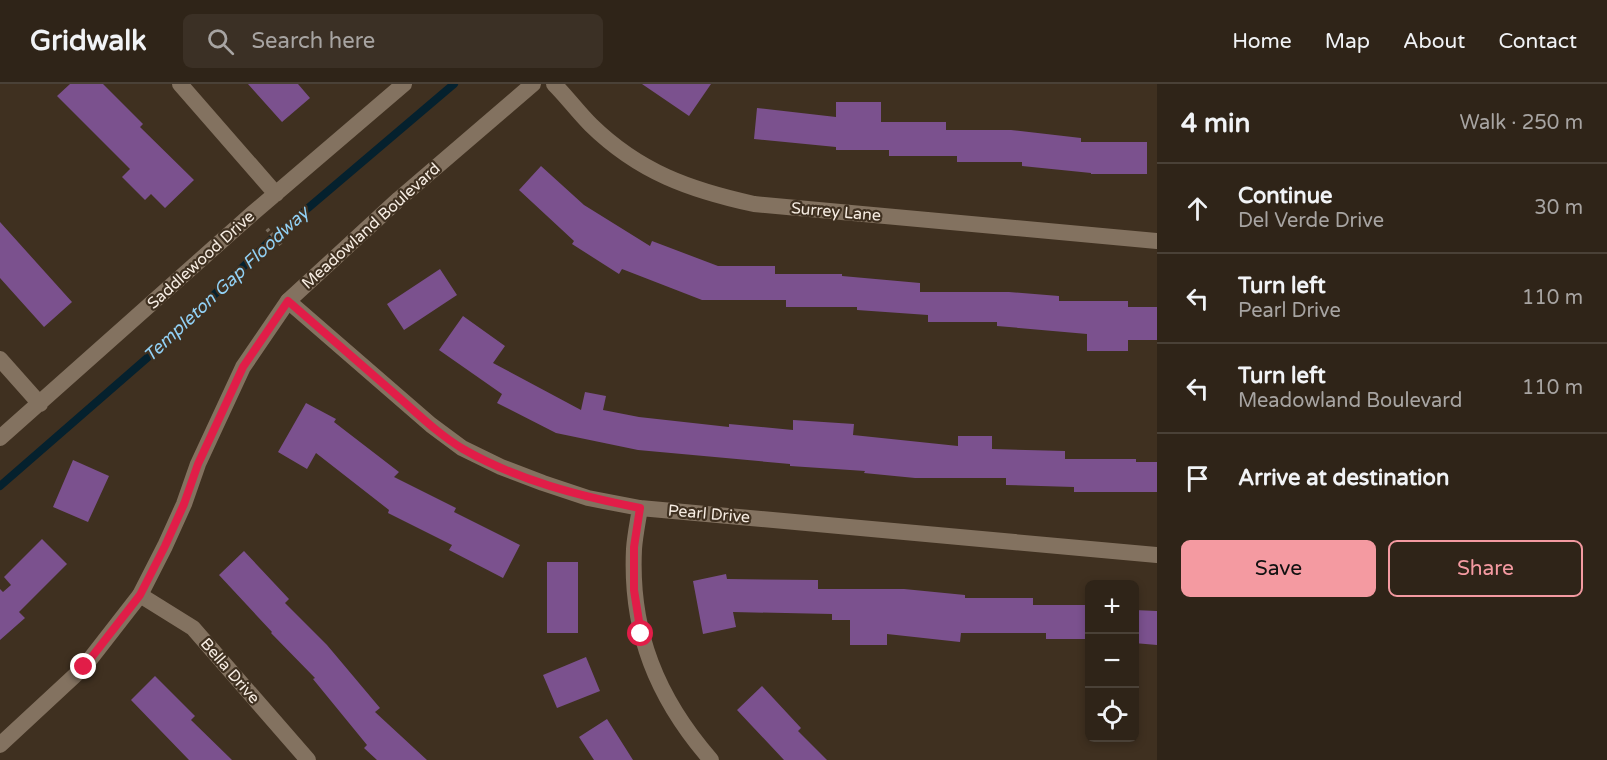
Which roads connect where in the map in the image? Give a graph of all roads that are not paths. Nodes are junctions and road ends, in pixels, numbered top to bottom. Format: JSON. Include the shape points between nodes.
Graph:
{"nodes":[{"id":1,"x":180,"y":84,"type":"edge"},
{"id":2,"x":404,"y":84,"type":"edge"},
{"id":3,"x":533,"y":84,"type":"edge"},
{"id":4,"x":554,"y":84,"type":"edge"},
{"id":5,"x":276,"y":194,"type":"junction"},
{"id":6,"x":1157,"y":241,"type":"edge"},
{"id":7,"x":288,"y":301,"type":"junction"},
{"id":8,"x":0,"y":359,"type":"edge"},
{"id":9,"x":40,"y":404,"type":"junction"},
{"id":10,"x":0,"y":438,"type":"edge"},
{"id":11,"x":640,"y":508,"type":"junction"},
{"id":12,"x":1157,"y":555,"type":"edge"},
{"id":13,"x":140,"y":595,"type":"junction"},
{"id":14,"x":0,"y":745,"type":"edge"},
{"id":15,"x":308,"y":760,"type":"edge"},
{"id":16,"x":711,"y":760,"type":"edge"}],
"edges":[{"from":1,"to":5,"type":"street"},
{"from":2,"to":5,"type":"street","name":"Saddlewood Drive"},
{"from":3,"to":7,"type":"street","name":"Meadowland Boulevard"},
{"from":4,"to":6,"type":"street","name":"Surrey Lane","via":[[620,150],[662,176],[708,194],[754,204]]},
{"from":5,"to":9,"type":"street","name":"Saddlewood Drive"},
{"from":7,"to":11,"type":"street","name":"Pearl Drive","via":[[462,448],[543,483],[588,498]]},
{"from":7,"to":13,"type":"street","name":"Meadowland Boulevard","via":[[243,367]]},
{"from":8,"to":9,"type":"street"},
{"from":9,"to":10,"type":"street","name":"Saddlewood Drive"},
{"from":11,"to":12,"type":"street","name":"Pearl Drive"},
{"from":11,"to":16,"type":"street","via":[[634,547],[634,590],[641,634],[671,708]]},
{"from":13,"to":14,"type":"street","name":"Meadowland Boulevard","via":[[84,667]]},
{"from":13,"to":15,"type":"street","name":"Bella Drive","via":[[193,628]]}]}
